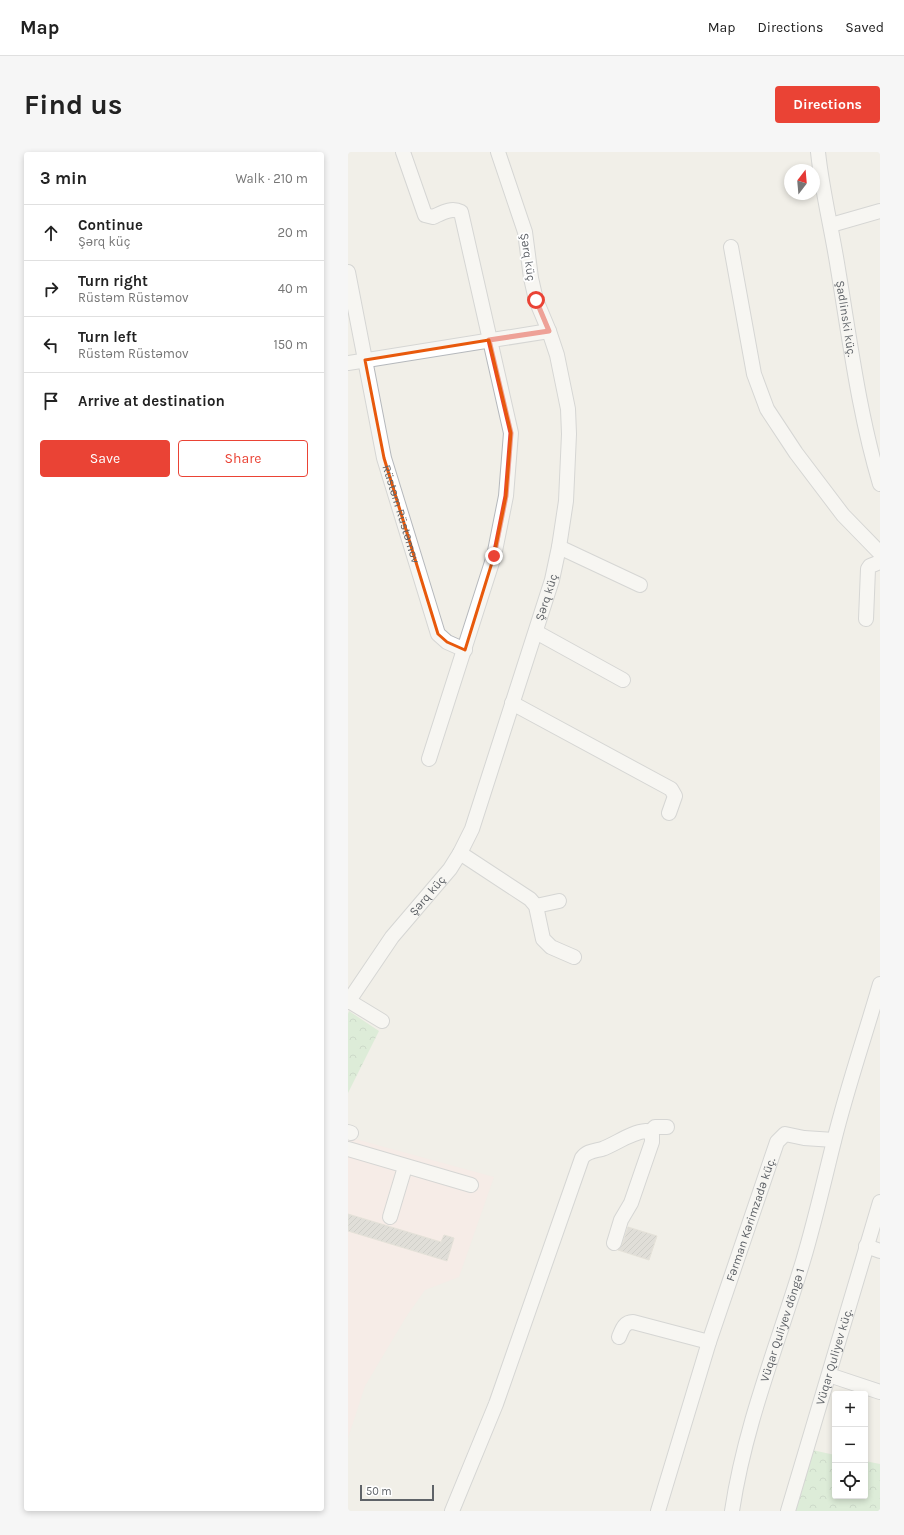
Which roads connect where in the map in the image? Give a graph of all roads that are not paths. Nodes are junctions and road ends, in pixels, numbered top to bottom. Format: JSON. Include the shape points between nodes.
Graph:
{"nodes":[{"id":1,"x":404,"y":152,"type":"edge"},
{"id":2,"x":498,"y":152,"type":"edge"},
{"id":3,"x":818,"y":152,"type":"edge"},
{"id":4,"x":880,"y":212,"type":"edge"},
{"id":5,"x":831,"y":225,"type":"junction"},
{"id":6,"x":731,"y":247,"type":"dead end"},
{"id":7,"x":348,"y":272,"type":"edge"},
{"id":8,"x":549,"y":331,"type":"junction"},
{"id":9,"x":489,"y":340,"type":"junction"},
{"id":10,"x":365,"y":360,"type":"junction"},
{"id":11,"x":348,"y":363,"type":"edge"},
{"id":12,"x":880,"y":484,"type":"edge"},
{"id":13,"x":559,"y":547,"type":"junction"},
{"id":14,"x":880,"y":553,"type":"edge"},
{"id":15,"x":880,"y":562,"type":"edge"},
{"id":16,"x":640,"y":585,"type":"dead end"},
{"id":17,"x":866,"y":619,"type":"dead end"},
{"id":18,"x":536,"y":632,"type":"junction"},
{"id":19,"x":465,"y":650,"type":"junction"},
{"id":20,"x":623,"y":680,"type":"dead end"},
{"id":21,"x":512,"y":703,"type":"junction"},
{"id":22,"x":429,"y":760,"type":"dead end"},
{"id":23,"x":669,"y":813,"type":"dead end"},
{"id":24,"x":460,"y":853,"type":"junction"},
{"id":25,"x":559,"y":901,"type":"dead end"},
{"id":26,"x":536,"y":906,"type":"junction"},
{"id":27,"x":574,"y":957,"type":"dead end"},
{"id":28,"x":880,"y":984,"type":"edge"},
{"id":29,"x":348,"y":1001,"type":"edge"},
{"id":30,"x":382,"y":1021,"type":"dead end"},
{"id":31,"x":667,"y":1127,"type":"dead end"},
{"id":32,"x":650,"y":1132,"type":"junction"},
{"id":33,"x":834,"y":1140,"type":"junction"},
{"id":34,"x":348,"y":1149,"type":"edge"},
{"id":35,"x":405,"y":1167,"type":"junction"},
{"id":36,"x":471,"y":1185,"type":"dead end"},
{"id":37,"x":880,"y":1202,"type":"edge"},
{"id":38,"x":390,"y":1217,"type":"dead end"},
{"id":39,"x":614,"y":1243,"type":"dead end"},
{"id":40,"x":866,"y":1246,"type":"junction"},
{"id":41,"x":880,"y":1251,"type":"edge"},
{"id":42,"x":619,"y":1337,"type":"dead end"},
{"id":43,"x":709,"y":1342,"type":"junction"},
{"id":44,"x":829,"y":1375,"type":"junction"},
{"id":45,"x":880,"y":1392,"type":"edge"},
{"id":46,"x":452,"y":1511,"type":"edge"},
{"id":47,"x":658,"y":1511,"type":"edge"},
{"id":48,"x":732,"y":1511,"type":"edge"},
{"id":49,"x":788,"y":1511,"type":"edge"}],
"edges":[{"from":1,"to":9,"type":"street","via":[[425,215],[433,217],[456,209],[461,212]]},
{"from":2,"to":8,"type":"street","name":"Şərq küç","via":[[525,232],[536,300]]},
{"from":3,"to":5,"type":"street","name":"Şadlinski küç.","via":[[824,198]]},
{"from":4,"to":5,"type":"street"},
{"from":5,"to":12,"type":"street","name":"Şadlinski küç.","via":[[850,348],[870,450]]},
{"from":6,"to":14,"type":"street","via":[[754,374],[767,409],[842,515]]},
{"from":7,"to":10,"type":"street","name":"Rüstəm Rüstəmov"},
{"from":8,"to":9,"type":"street"},
{"from":8,"to":13,"type":"street","name":"Şərq küç","via":[[557,355],[568,409],[566,502]]},
{"from":9,"to":10,"type":"street"},
{"from":9,"to":19,"type":"street","via":[[511,433],[506,496],[494,556]]},
{"from":10,"to":11,"type":"street"},
{"from":10,"to":19,"type":"street","name":"Rüstəm Rüstəmov","via":[[384,458],[438,634],[447,642]]},
{"from":13,"to":16,"type":"street"},
{"from":13,"to":18,"type":"street","name":"Şərq küç"},
{"from":15,"to":17,"type":"street","via":[[868,569]]},
{"from":18,"to":20,"type":"street"},
{"from":18,"to":21,"type":"street","name":"Şərq küç"},
{"from":19,"to":22,"type":"street"},
{"from":21,"to":23,"type":"street","via":[[670,789],[675,796]]},
{"from":21,"to":24,"type":"street","name":"Şərq küç","via":[[472,829]]},
{"from":24,"to":26,"type":"street","via":[[530,899]]},
{"from":24,"to":29,"type":"street","name":"Şərq küç","via":[[450,869],[392,937]]},
{"from":25,"to":26,"type":"street"},
{"from":26,"to":27,"type":"street","via":[[543,939],[551,947]]},
{"from":28,"to":33,"type":"street"},
{"from":29,"to":30,"type":"street"},
{"from":31,"to":32,"type":"street","via":[[655,1127]]},
{"from":32,"to":39,"type":"street","via":[[653,1139]]},
{"from":32,"to":46,"type":"street","via":[[642,1131],[602,1149],[588,1152],[582,1158],[496,1404]]},
{"from":33,"to":43,"type":"street","name":"Fərman Kərimzadə küç.","via":[[785,1134],[777,1142]]},
{"from":33,"to":48,"type":"street","name":"Vüqar Quliyev döngə 1","via":[[803,1261],[744,1447]]},
{"from":34,"to":35,"type":"street"},
{"from":35,"to":36,"type":"street"},
{"from":35,"to":38,"type":"street"},
{"from":37,"to":40,"type":"street","name":"Vüqar Quliyev küç."},
{"from":40,"to":41,"type":"street"},
{"from":40,"to":44,"type":"street","name":"Vüqar Quliyev küç."},
{"from":42,"to":43,"type":"street","via":[[625,1324],[633,1322]]},
{"from":43,"to":47,"type":"street","name":"Fərman Kərimzadə küç."},
{"from":44,"to":45,"type":"street"},
{"from":44,"to":49,"type":"street","name":"Vüqar Quliyev küç."}]}
